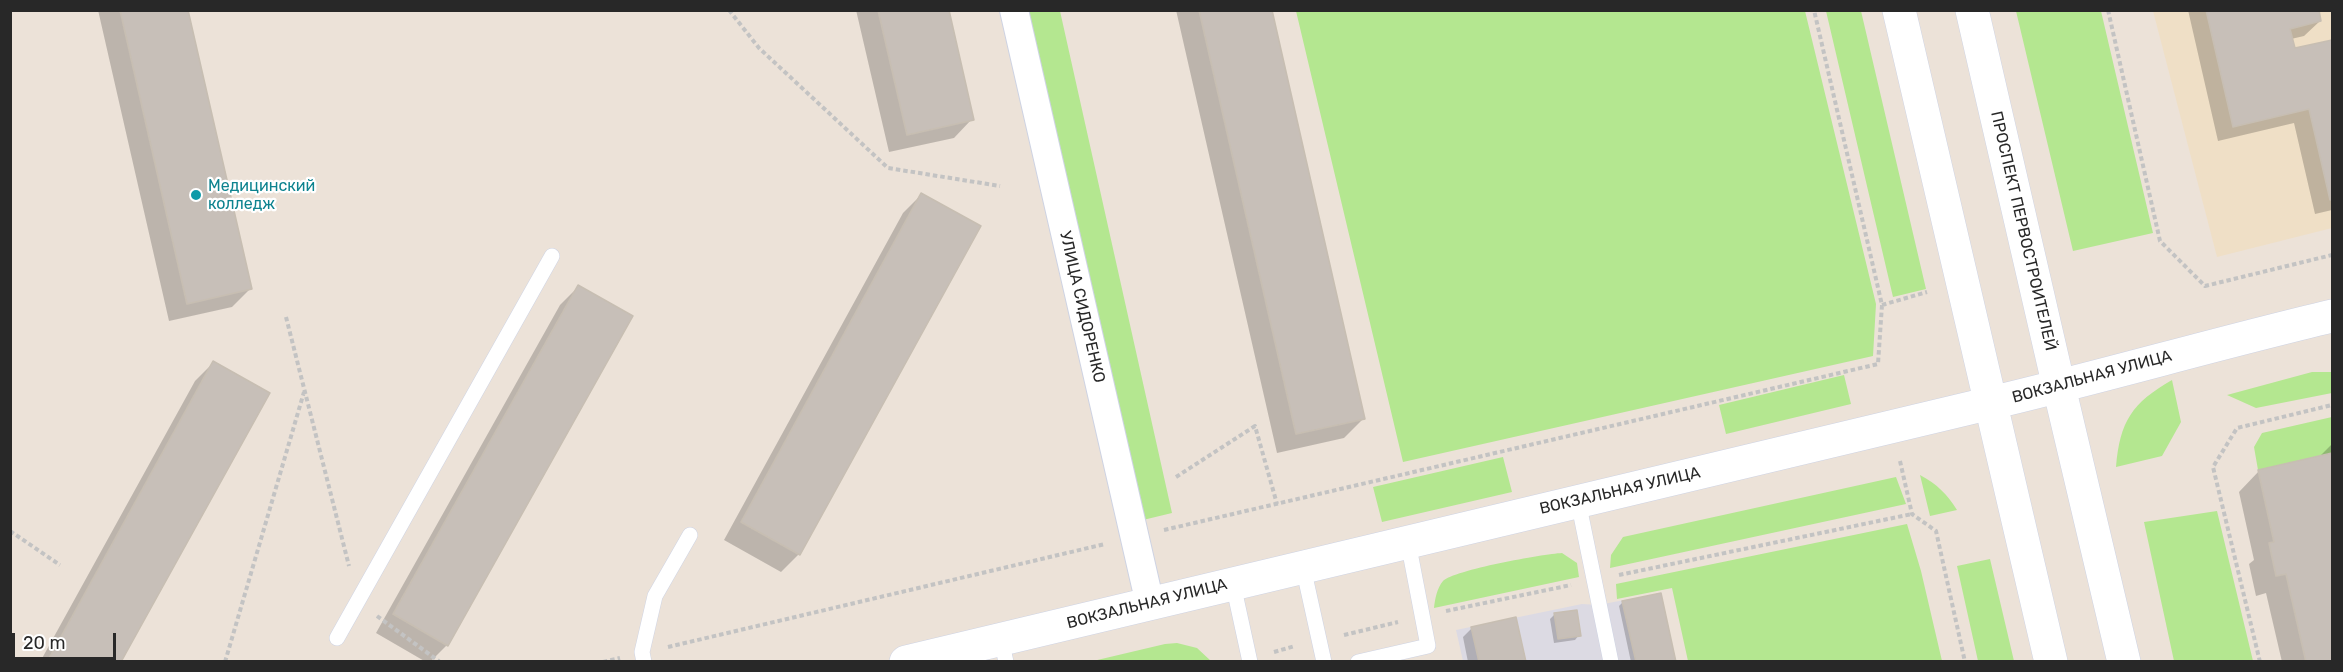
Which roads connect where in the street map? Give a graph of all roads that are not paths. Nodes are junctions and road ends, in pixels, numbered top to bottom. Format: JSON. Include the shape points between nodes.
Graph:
{"nodes":[{"id":1,"x":1014,"y":10,"type":"edge"},
{"id":2,"x":1899,"y":10,"type":"edge"},
{"id":3,"x":1972,"y":10,"type":"edge"},
{"id":4,"x":552,"y":256,"type":"dead end"},
{"id":5,"x":2332,"y":316,"type":"edge"},
{"id":6,"x":2058,"y":387,"type":"junction"},
{"id":7,"x":1991,"y":403,"type":"junction"},
{"id":8,"x":1578,"y":501,"type":"junction"},
{"id":9,"x":690,"y":535,"type":"dead end"},
{"id":10,"x":1408,"y":542,"type":"junction"},
{"id":11,"x":1304,"y":567,"type":"junction"},
{"id":12,"x":1233,"y":584,"type":"junction"},
{"id":13,"x":1150,"y":604,"type":"junction"},
{"id":14,"x":337,"y":638,"type":"dead end"},
{"id":15,"x":1004,"y":650,"type":"edge"},
{"id":16,"x":643,"y":657,"type":"edge"},
{"id":17,"x":906,"y":662,"type":"edge"},
{"id":18,"x":1250,"y":662,"type":"edge"},
{"id":19,"x":1324,"y":662,"type":"edge"},
{"id":20,"x":1358,"y":662,"type":"edge"},
{"id":21,"x":1611,"y":662,"type":"edge"},
{"id":22,"x":2051,"y":662,"type":"edge"},
{"id":23,"x":2124,"y":662,"type":"edge"}],
"edges":[{"from":1,"to":13,"type":"street","name":"УЛИЦА СИДОРЕНКО"},
{"from":2,"to":7,"type":"main road"},
{"from":3,"to":6,"type":"main road","name":"ПРОСПЕКТ ПЕРВОСТРОИТЕЛЕЙ"},
{"from":4,"to":14,"type":"lane"},
{"from":5,"to":6,"type":"main road","name":"ВОКЗАЛЬНАЯ УЛИЦА"},
{"from":6,"to":7,"type":"main road","name":"ВОКЗАЛЬНАЯ УЛИЦА"},
{"from":6,"to":23,"type":"main road","name":"ПРОСПЕКТ ПЕРВОСТРОИТЕЛЕЙ"},
{"from":7,"to":8,"type":"main road","name":"ВОКЗАЛЬНАЯ УЛИЦА"},
{"from":7,"to":22,"type":"main road"},
{"from":8,"to":10,"type":"main road","name":"ВОКЗАЛЬНАЯ УЛИЦА"},
{"from":8,"to":21,"type":"lane"},
{"from":9,"to":16,"type":"lane","via":[[655,596]]},
{"from":10,"to":11,"type":"main road","name":"ВОКЗАЛЬНАЯ УЛИЦА"},
{"from":10,"to":20,"type":"lane","via":[[1428,646]]},
{"from":11,"to":12,"type":"main road","name":"ВОКЗАЛЬНАЯ УЛИЦА"},
{"from":11,"to":19,"type":"lane"},
{"from":12,"to":13,"type":"main road","name":"ВОКЗАЛЬНАЯ УЛИЦА"},
{"from":12,"to":18,"type":"lane"},
{"from":13,"to":15,"type":"main road","name":"ВОКЗАЛЬНАЯ УЛИЦА"},
{"from":15,"to":17,"type":"main road","name":"ВОКЗАЛЬНАЯ УЛИЦА"}]}
